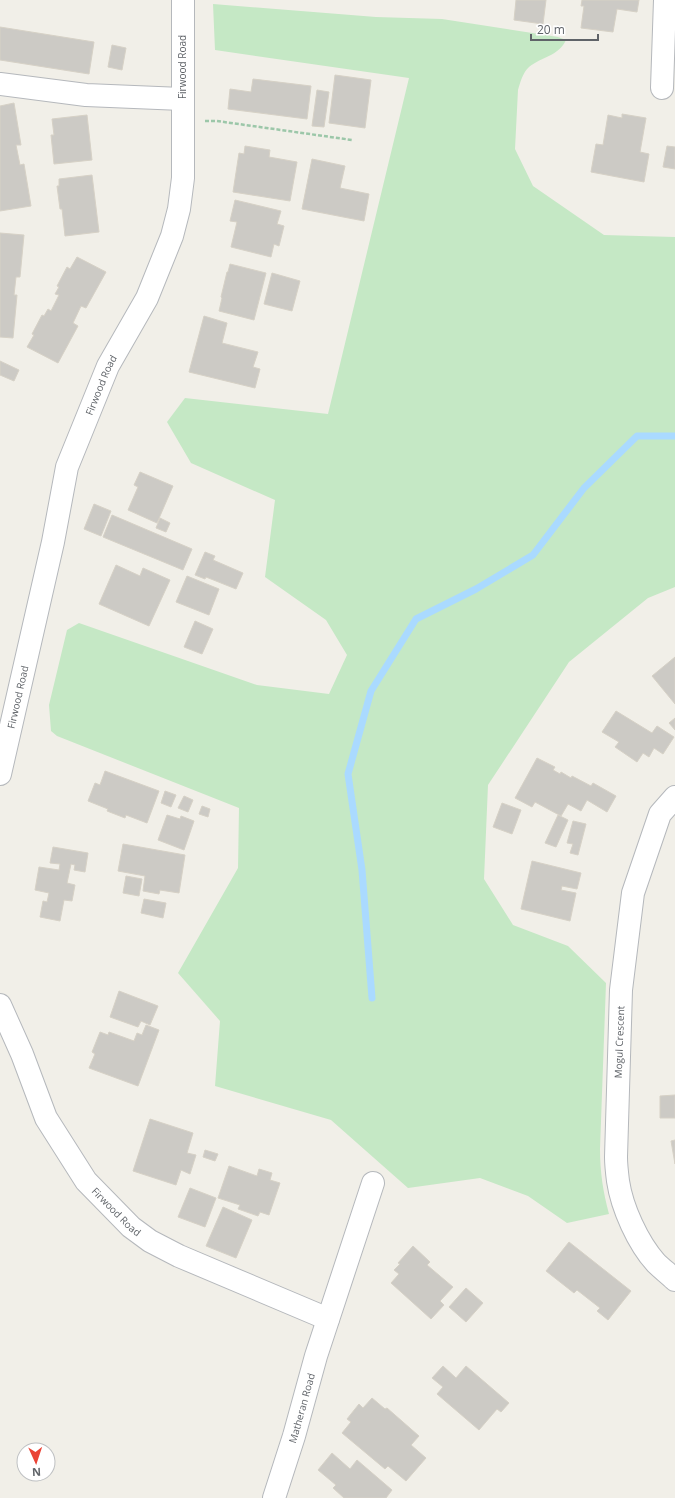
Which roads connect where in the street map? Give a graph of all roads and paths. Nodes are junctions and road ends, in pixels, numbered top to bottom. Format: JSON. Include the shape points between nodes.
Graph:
{"nodes":[{"id":1,"x":183,"y":0,"type":"edge"},
{"id":2,"x":665,"y":0,"type":"edge"},
{"id":3,"x":0,"y":84,"type":"edge"},
{"id":4,"x":662,"y":88,"type":"dead end"},
{"id":5,"x":182,"y":99,"type":"junction"},
{"id":6,"x":217,"y":121,"type":"dead end"},
{"id":7,"x":352,"y":140,"type":"dead end"},
{"id":8,"x":0,"y":774,"type":"edge"},
{"id":9,"x":675,"y":797,"type":"edge"},
{"id":10,"x":0,"y":1005,"type":"edge"},
{"id":11,"x":373,"y":1183,"type":"dead end"},
{"id":12,"x":675,"y":1280,"type":"edge"},
{"id":13,"x":328,"y":1319,"type":"junction"},
{"id":14,"x":274,"y":1498,"type":"edge"}],
"edges":[{"from":1,"to":5,"type":"street","name":"Firwood Road"},
{"from":2,"to":4,"type":"street"},
{"from":3,"to":5,"type":"street","via":[[86,94]]},
{"from":5,"to":8,"type":"street","name":"Firwood Road","via":[[183,178],[179,210],[172,236],[147,298],[108,366],[67,467],[53,542]]},
{"from":6,"to":7,"type":"path"},
{"from":9,"to":12,"type":"street","name":"Mogul Crescent","via":[[660,814],[633,893],[620,990],[616,1156],[621,1196],[632,1224],[646,1249]]},
{"from":10,"to":13,"type":"street","name":"Firwood Road","via":[[46,1118],[86,1181],[131,1227],[150,1241],[179,1256]]},
{"from":11,"to":13,"type":"street","name":"Matheran Road"},
{"from":13,"to":14,"type":"street","name":"Matheran Road"}]}
